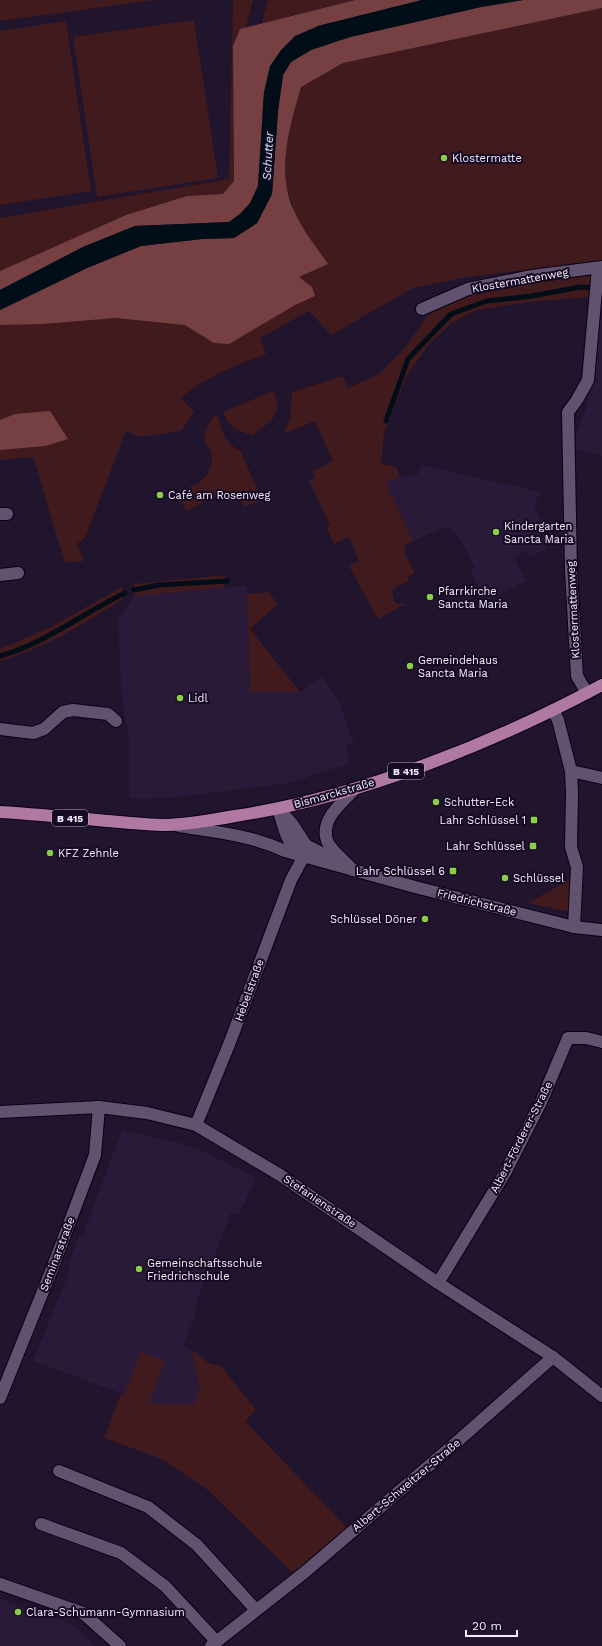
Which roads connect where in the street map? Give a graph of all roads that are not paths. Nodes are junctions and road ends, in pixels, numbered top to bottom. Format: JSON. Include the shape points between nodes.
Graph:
{"nodes":[{"id":1,"x":600,"y":268,"type":"edge"},
{"id":2,"x":422,"y":309,"type":"dead end"},
{"id":3,"x":18,"y":573,"type":"dead end"},
{"id":4,"x":0,"y":575,"type":"edge"},
{"id":5,"x":602,"y":685,"type":"edge"},
{"id":6,"x":586,"y":693,"type":"junction"},
{"id":7,"x":553,"y":710,"type":"junction"},
{"id":8,"x":116,"y":721,"type":"dead end"},
{"id":9,"x":0,"y":729,"type":"edge"},
{"id":10,"x":571,"y":771,"type":"junction"},
{"id":11,"x":602,"y":778,"type":"edge"},
{"id":12,"x":355,"y":789,"type":"junction"},
{"id":13,"x":279,"y":809,"type":"junction"},
{"id":14,"x":0,"y":812,"type":"edge"},
{"id":15,"x":167,"y":825,"type":"junction"},
{"id":16,"x":304,"y":856,"type":"junction"},
{"id":17,"x":353,"y":870,"type":"junction"},
{"id":18,"x":574,"y":926,"type":"junction"},
{"id":19,"x":602,"y":930,"type":"edge"},
{"id":20,"x":602,"y":1042,"type":"edge"},
{"id":21,"x":99,"y":1107,"type":"junction"},
{"id":22,"x":0,"y":1112,"type":"edge"},
{"id":23,"x":196,"y":1125,"type":"junction"},
{"id":24,"x":438,"y":1283,"type":"junction"},
{"id":25,"x":553,"y":1357,"type":"junction"},
{"id":26,"x":602,"y":1396,"type":"edge"},
{"id":27,"x":0,"y":1398,"type":"edge"},
{"id":28,"x":59,"y":1471,"type":"dead end"},
{"id":29,"x":41,"y":1524,"type":"dead end"},
{"id":30,"x":0,"y":1584,"type":"edge"},
{"id":31,"x":256,"y":1610,"type":"junction"},
{"id":32,"x":214,"y":1644,"type":"edge"},
{"id":33,"x":120,"y":1646,"type":"edge"}],
"edges":[{"from":1,"to":2,"type":"street","name":"Klostermattenweg","via":[[532,276],[468,289]]},
{"from":1,"to":6,"type":"street","name":"Klostermattenweg","via":[[588,380],[578,400],[568,412],[571,571],[577,676]]},
{"from":3,"to":4,"type":"street"},
{"from":5,"to":6,"type":"main road","name":"Bismarckstraße","number":"B 415"},
{"from":6,"to":7,"type":"main road","name":"Bismarckstraße","number":"B 415"},
{"from":7,"to":10,"type":"street"},
{"from":7,"to":12,"type":"main road","name":"Bismarckstraße","number":"B 415","via":[[430,763]]},
{"from":8,"to":9,"type":"street","via":[[108,714],[73,710],[63,712],[44,728],[33,733]]},
{"from":10,"to":11,"type":"street"},
{"from":10,"to":18,"type":"street","via":[[571,847],[577,867]]},
{"from":12,"to":13,"type":"main road","name":"Bismarckstraße","number":"B 415"},
{"from":12,"to":17,"type":"street","via":[[332,812],[326,826],[328,843]]},
{"from":13,"to":15,"type":"main road","name":"Bismarckstraße","number":"B 415"},
{"from":13,"to":16,"type":"street","name":"Friedrichstraße","via":[[288,839],[294,849]]},
{"from":13,"to":17,"type":"street","name":"Friedrichstraße","via":[[306,845]]},
{"from":14,"to":15,"type":"main road","number":"B 415"},
{"from":15,"to":16,"type":"street","name":"Friedrichstraße","via":[[265,842],[284,851]]},
{"from":16,"to":17,"type":"street","name":"Friedrichstraße"},
{"from":16,"to":23,"type":"street","name":"Hebelstraße","via":[[291,880]]},
{"from":17,"to":18,"type":"street","name":"Friedrichstraße"},
{"from":18,"to":19,"type":"street","name":"Friedrichstraße"},
{"from":20,"to":24,"type":"street","name":"Albert-Förderer-Straße","via":[[586,1038],[568,1038],[541,1102],[505,1173]]},
{"from":21,"to":22,"type":"street","name":"Stefanienstraße"},
{"from":21,"to":23,"type":"street","name":"Stefanienstraße","via":[[147,1113]]},
{"from":21,"to":27,"type":"street","name":"Seminarstraße","via":[[95,1155]]},
{"from":23,"to":24,"type":"street","name":"Stefanienstraße","via":[[280,1175]]},
{"from":24,"to":25,"type":"street","name":"Stefanienstraße"},
{"from":25,"to":26,"type":"street","name":"Stefanienstraße"},
{"from":25,"to":31,"type":"street","name":"Albert-Schweitzer-Straße","via":[[305,1572]]},
{"from":28,"to":31,"type":"street","via":[[148,1507],[197,1544]]},
{"from":29,"to":32,"type":"street","name":"Albert-Schweitzer-Straße","via":[[121,1554],[165,1586]]},
{"from":30,"to":33,"type":"street","via":[[83,1613]]},
{"from":31,"to":32,"type":"street","name":"Albert-Schweitzer-Straße"}]}
